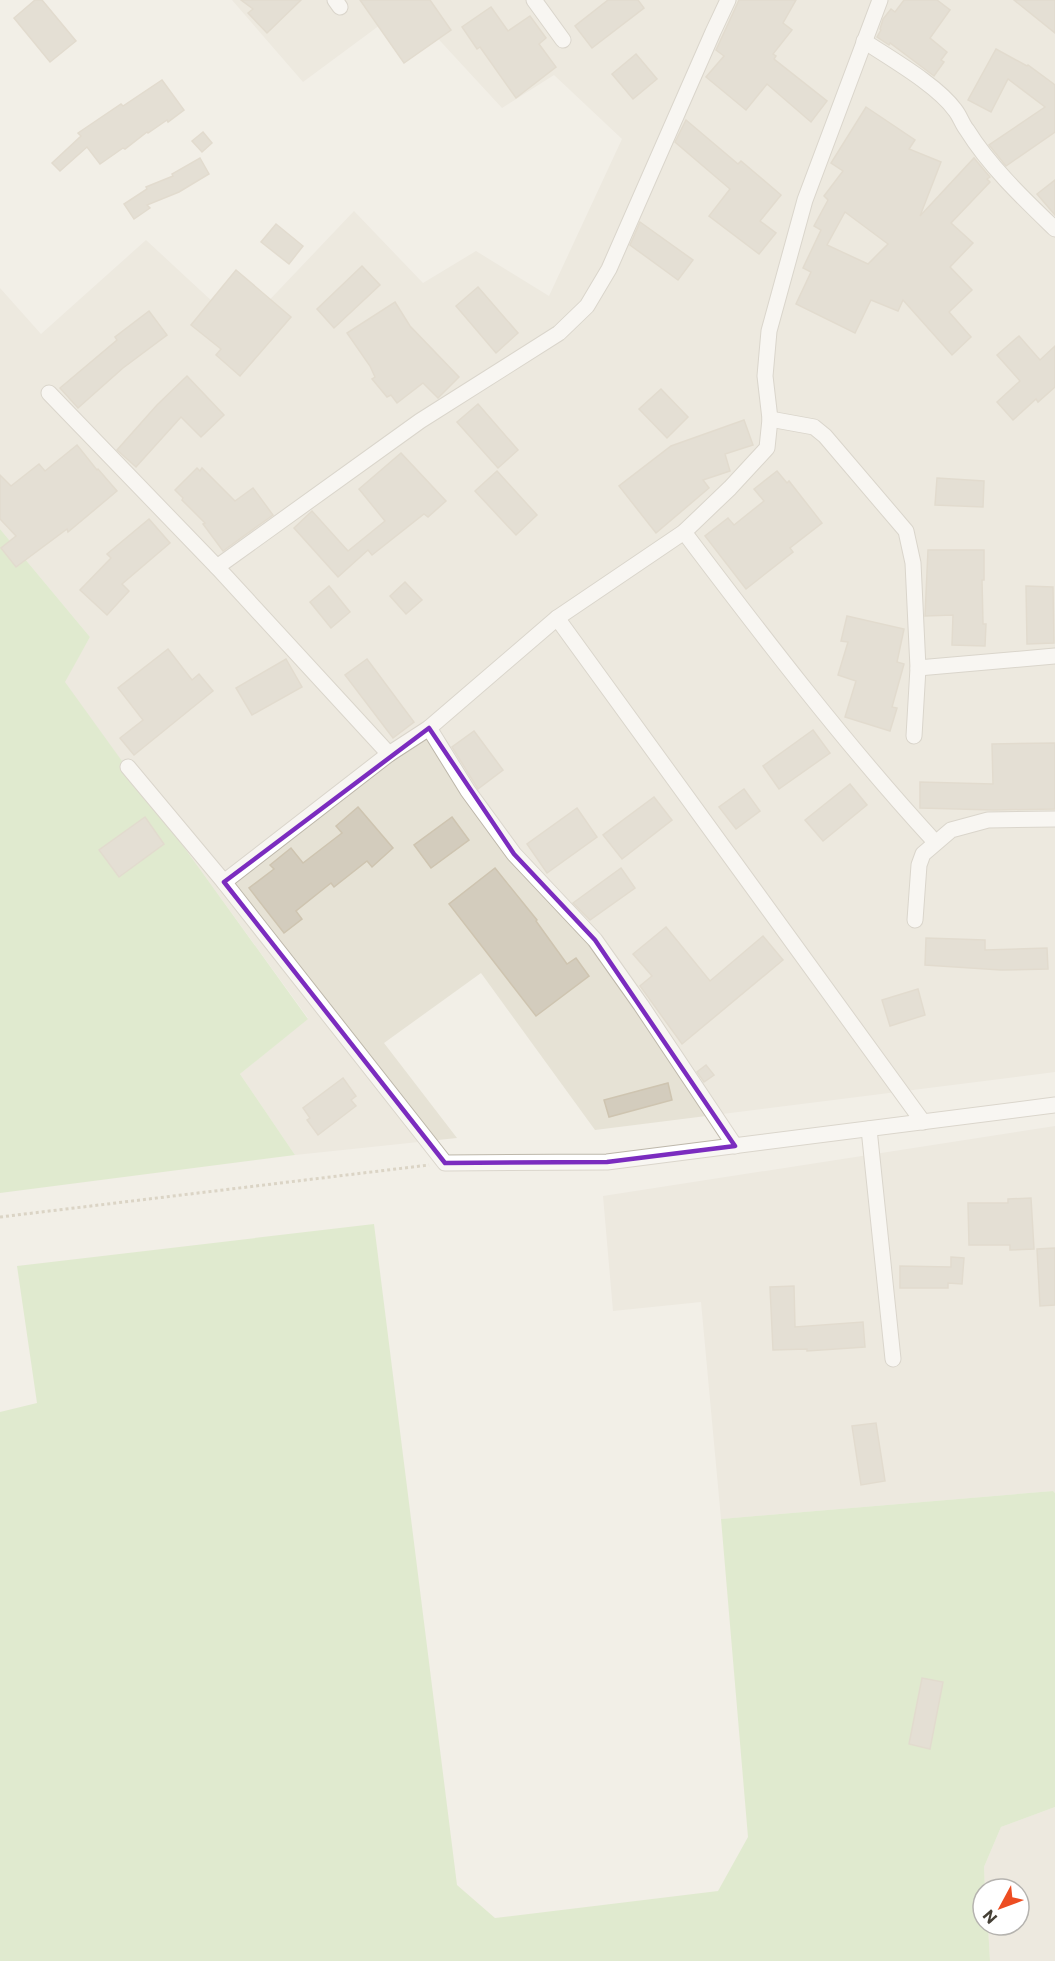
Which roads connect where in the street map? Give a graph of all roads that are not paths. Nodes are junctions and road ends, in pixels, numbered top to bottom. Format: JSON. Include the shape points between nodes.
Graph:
{"nodes":[{"id":1,"x":534,"y":0,"type":"edge"},
{"id":2,"x":728,"y":0,"type":"edge"},
{"id":3,"x":880,"y":0,"type":"edge"},
{"id":4,"x":563,"y":40,"type":"dead end"},
{"id":5,"x":864,"y":41,"type":"junction"},
{"id":6,"x":1055,"y":229,"type":"edge"},
{"id":7,"x":49,"y":393,"type":"dead end"},
{"id":8,"x":770,"y":419,"type":"junction"},
{"id":9,"x":684,"y":532,"type":"junction"},
{"id":10,"x":217,"y":567,"type":"junction"},
{"id":11,"x":557,"y":618,"type":"junction"},
{"id":12,"x":1055,"y":656,"type":"edge"},
{"id":13,"x":918,"y":668,"type":"junction"},
{"id":14,"x":429,"y":728,"type":"junction"},
{"id":15,"x":914,"y":736,"type":"dead end"},
{"id":16,"x":389,"y":754,"type":"junction"},
{"id":17,"x":128,"y":767,"type":"dead end"},
{"id":18,"x":1055,"y":819,"type":"edge"},
{"id":19,"x":934,"y":842,"type":"junction"},
{"id":20,"x":224,"y":882,"type":"junction"},
{"id":21,"x":915,"y":920,"type":"dead end"},
{"id":22,"x":1055,"y":1105,"type":"edge"},
{"id":23,"x":923,"y":1122,"type":"junction"},
{"id":24,"x":869,"y":1129,"type":"junction"},
{"id":25,"x":735,"y":1146,"type":"junction"},
{"id":26,"x":893,"y":1359,"type":"dead end"}],
"edges":[{"from":1,"to":4,"type":"street"},
{"from":2,"to":10,"type":"street","via":[[609,269],[587,306],[559,333],[420,421]]},
{"from":3,"to":5,"type":"street"},
{"from":5,"to":6,"type":"street","via":[[927,83],[955,109],[996,167]]},
{"from":5,"to":8,"type":"street","via":[[805,200],[769,331],[765,376]]},
{"from":7,"to":10,"type":"street"},
{"from":8,"to":9,"type":"street","via":[[767,448]]},
{"from":8,"to":13,"type":"street","via":[[814,427],[825,436],[906,531],[913,563]]},
{"from":9,"to":11,"type":"street"},
{"from":9,"to":19,"type":"street","via":[[773,650]]},
{"from":10,"to":16,"type":"street"},
{"from":11,"to":14,"type":"street"},
{"from":11,"to":23,"type":"street"},
{"from":12,"to":13,"type":"street"},
{"from":13,"to":15,"type":"street"},
{"from":14,"to":16,"type":"street"},
{"from":14,"to":25,"type":"street","via":[[514,854],[595,940]]},
{"from":16,"to":20,"type":"street"},
{"from":17,"to":20,"type":"street"},
{"from":18,"to":19,"type":"street","via":[[988,819],[951,830]]},
{"from":19,"to":21,"type":"street","via":[[919,865]]},
{"from":20,"to":25,"type":"street","via":[[445,1163],[607,1161]]},
{"from":22,"to":23,"type":"street"},
{"from":23,"to":24,"type":"street"},
{"from":24,"to":25,"type":"street"},
{"from":24,"to":26,"type":"street"}]}
